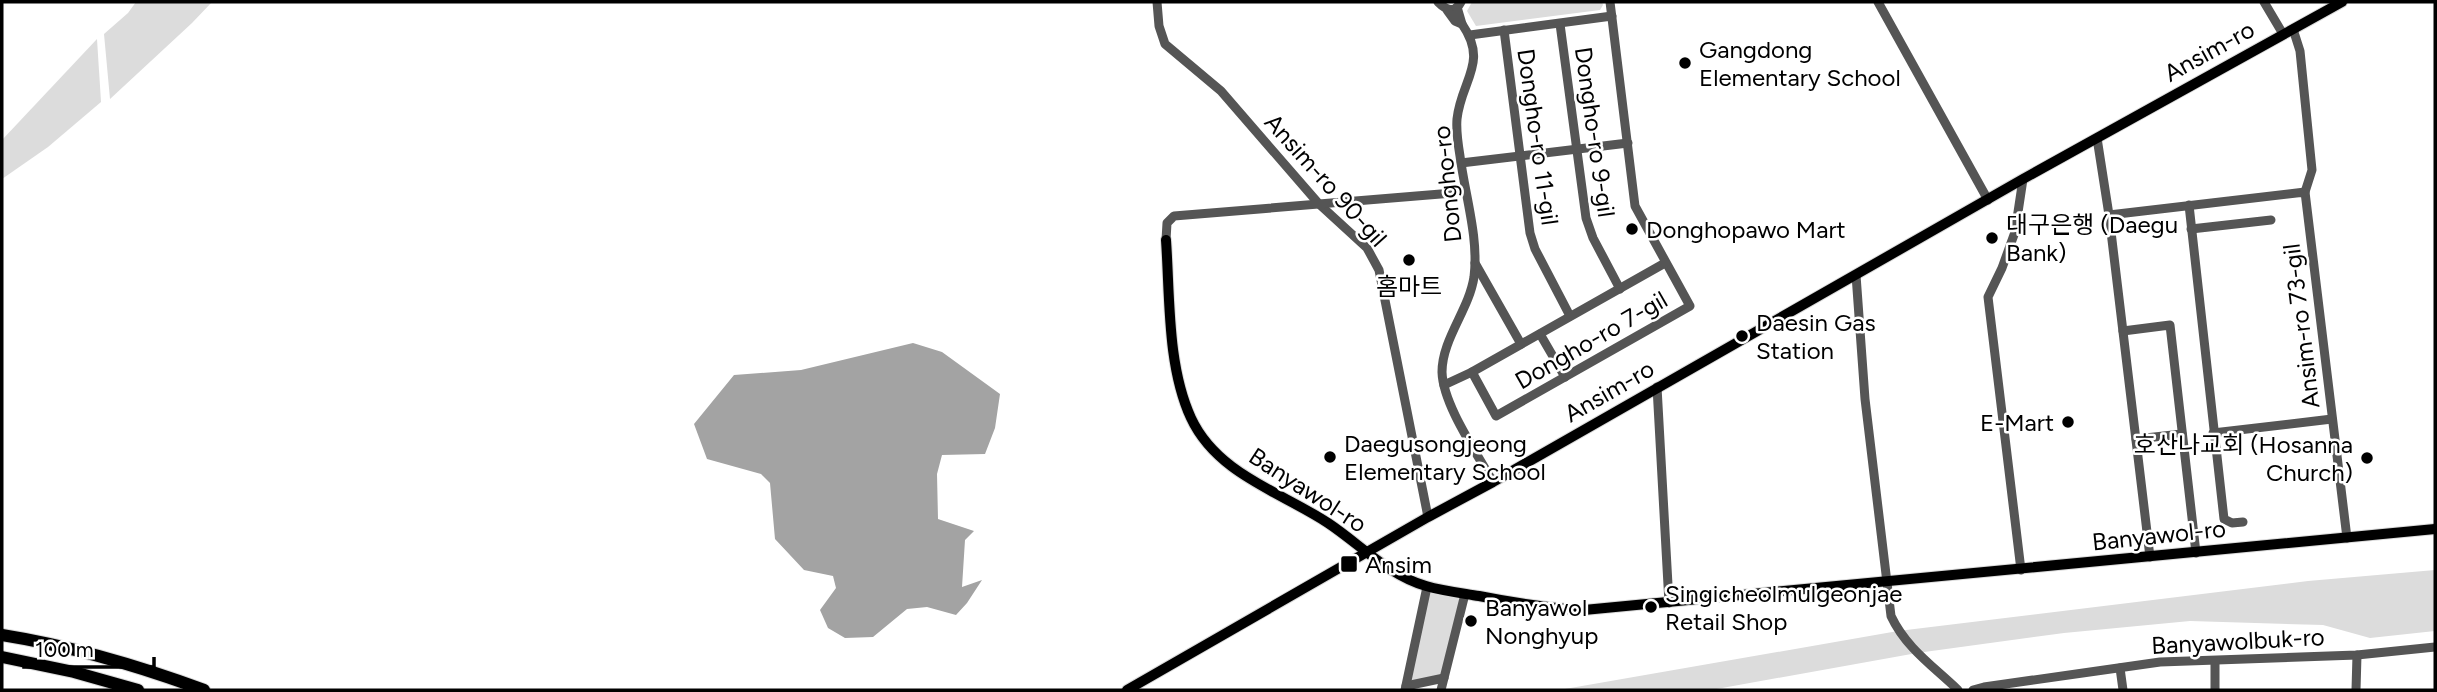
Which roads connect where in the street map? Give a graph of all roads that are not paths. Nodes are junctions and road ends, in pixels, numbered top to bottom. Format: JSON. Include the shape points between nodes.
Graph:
{"nodes":[{"id":1,"x":1157,"y":2,"type":"edge"},
{"id":2,"x":1438,"y":2,"type":"edge"},
{"id":3,"x":1610,"y":2,"type":"edge"},
{"id":4,"x":1878,"y":2,"type":"edge"},
{"id":5,"x":2264,"y":2,"type":"edge"},
{"id":6,"x":2342,"y":2,"type":"edge"},
{"id":7,"x":1455,"y":6,"type":"edge"},
{"id":8,"x":1612,"y":16,"type":"junction"},
{"id":9,"x":1560,"y":24,"type":"junction"},
{"id":10,"x":1504,"y":30,"type":"junction"},
{"id":11,"x":2288,"y":32,"type":"junction"},
{"id":12,"x":1470,"y":35,"type":"junction"},
{"id":13,"x":2097,"y":138,"type":"junction"},
{"id":14,"x":1628,"y":143,"type":"junction"},
{"id":15,"x":1575,"y":149,"type":"junction"},
{"id":16,"x":1520,"y":157,"type":"junction"},
{"id":17,"x":1461,"y":163,"type":"junction"},
{"id":18,"x":2023,"y":179,"type":"junction"},
{"id":19,"x":1465,"y":191,"type":"junction"},
{"id":20,"x":2305,"y":192,"type":"junction"},
{"id":21,"x":1987,"y":200,"type":"junction"},
{"id":22,"x":1319,"y":204,"type":"junction"},
{"id":23,"x":2189,"y":205,"type":"junction"},
{"id":24,"x":2109,"y":215,"type":"junction"},
{"id":25,"x":2271,"y":220,"type":"dead end"},
{"id":26,"x":2191,"y":229,"type":"junction"},
{"id":27,"x":1166,"y":240,"type":"joint"},
{"id":28,"x":1475,"y":262,"type":"junction"},
{"id":29,"x":1665,"y":263,"type":"junction"},
{"id":30,"x":1856,"y":275,"type":"junction"},
{"id":31,"x":1620,"y":289,"type":"junction"},
{"id":32,"x":1570,"y":316,"type":"junction"},
{"id":33,"x":2123,"y":331,"type":"junction"},
{"id":34,"x":1540,"y":334,"type":"junction"},
{"id":35,"x":1521,"y":344,"type":"junction"},
{"id":36,"x":1472,"y":372,"type":"junction"},
{"id":37,"x":1565,"y":377,"type":"junction"},
{"id":38,"x":1444,"y":385,"type":"junction"},
{"id":39,"x":1657,"y":387,"type":"junction"},
{"id":40,"x":2332,"y":419,"type":"junction"},
{"id":41,"x":2213,"y":433,"type":"junction"},
{"id":42,"x":2182,"y":434,"type":"junction"},
{"id":43,"x":2136,"y":439,"type":"junction"},
{"id":44,"x":1493,"y":482,"type":"junction"},
{"id":45,"x":1428,"y":517,"type":"junction"},
{"id":46,"x":2243,"y":522,"type":"dead end"},
{"id":47,"x":2435,"y":529,"type":"edge"},
{"id":48,"x":2347,"y":538,"type":"junction"},
{"id":49,"x":1366,"y":553,"type":"junction"},
{"id":50,"x":2196,"y":553,"type":"junction"},
{"id":51,"x":2150,"y":557,"type":"junction"},
{"id":52,"x":2021,"y":570,"type":"junction"},
{"id":53,"x":1887,"y":582,"type":"junction"},
{"id":54,"x":1427,"y":587,"type":"junction"},
{"id":55,"x":1465,"y":594,"type":"junction"},
{"id":56,"x":1669,"y":603,"type":"junction"},
{"id":57,"x":2,"y":635,"type":"edge"},
{"id":58,"x":2435,"y":647,"type":"edge"},
{"id":59,"x":2357,"y":655,"type":"junction"},
{"id":60,"x":2,"y":657,"type":"edge"},
{"id":61,"x":2215,"y":662,"type":"junction"},
{"id":62,"x":2120,"y":668,"type":"junction"},
{"id":63,"x":1444,"y":678,"type":"junction"},
{"id":64,"x":1405,"y":688,"type":"edge"},
{"id":65,"x":138,"y":690,"type":"edge"},
{"id":66,"x":204,"y":690,"type":"edge"},
{"id":67,"x":1127,"y":690,"type":"edge"},
{"id":68,"x":1441,"y":690,"type":"edge"},
{"id":69,"x":1958,"y":690,"type":"edge"},
{"id":70,"x":1973,"y":690,"type":"edge"},
{"id":71,"x":2123,"y":690,"type":"edge"},
{"id":72,"x":2215,"y":690,"type":"edge"},
{"id":73,"x":2356,"y":690,"type":"edge"}],
"edges":[{"from":1,"to":22,"type":"street","name":"Ansim-ro 90-gil","via":[[1165,44],[1221,91]]},
{"from":2,"to":7,"type":"street"},
{"from":3,"to":8,"type":"street","name":"Dongho-ro 7-gil"},
{"from":4,"to":21,"type":"street"},
{"from":5,"to":11,"type":"street","name":"Ansim-ro 73-gil"},
{"from":6,"to":11,"type":"main road","name":"Ansim-ro"},
{"from":7,"to":12,"type":"street","via":[[1455,21]]},
{"from":8,"to":9,"type":"street"},
{"from":8,"to":14,"type":"street","name":"Dongho-ro 7-gil"},
{"from":9,"to":10,"type":"street"},
{"from":9,"to":15,"type":"street","name":"Dongho-ro 9-gil"},
{"from":10,"to":12,"type":"street","name":"Dongho-ro 11-gil"},
{"from":10,"to":16,"type":"street","name":"Dongho-ro 11-gil"},
{"from":11,"to":13,"type":"main road","name":"Ansim-ro"},
{"from":11,"to":20,"type":"street","name":"Ansim-ro 73-gil","via":[[2300,51],[2312,170]]},
{"from":12,"to":17,"type":"street","name":"Dongho-ro","via":[[1474,63],[1457,120]]},
{"from":13,"to":18,"type":"main road","name":"Ansim-ro"},
{"from":13,"to":24,"type":"street"},
{"from":14,"to":15,"type":"street"},
{"from":14,"to":29,"type":"street","name":"Dongho-ro 7-gil","via":[[1635,206]]},
{"from":15,"to":16,"type":"street"},
{"from":15,"to":31,"type":"street","name":"Dongho-ro 9-gil","via":[[1586,218]]},
{"from":16,"to":17,"type":"street"},
{"from":16,"to":32,"type":"street","name":"Dongho-ro 11-gil","via":[[1535,249]]},
{"from":17,"to":19,"type":"street","name":"Dongho-ro"},
{"from":18,"to":21,"type":"main road","name":"Ansim-ro"},
{"from":18,"to":52,"type":"street","via":[[2015,232],[1987,297]]},
{"from":19,"to":22,"type":"street"},
{"from":19,"to":28,"type":"street","name":"Dongho-ro"},
{"from":20,"to":23,"type":"street"},
{"from":20,"to":40,"type":"street","name":"Ansim-ro 73-gil"},
{"from":21,"to":30,"type":"main road","name":"Ansim-ro"},
{"from":22,"to":27,"type":"street","via":[[1174,216],[1167,223]]},
{"from":22,"to":45,"type":"street","name":"Ansim-ro 90-gil","via":[[1367,248],[1379,270]]},
{"from":23,"to":24,"type":"street"},
{"from":23,"to":26,"type":"street"},
{"from":24,"to":33,"type":"street"},
{"from":25,"to":26,"type":"street"},
{"from":26,"to":41,"type":"street"},
{"from":27,"to":49,"type":"main road","name":"Banyawol-ro","via":[[1175,372],[1192,420],[1209,446],[1240,473],[1329,524]]},
{"from":28,"to":35,"type":"street","name":"Dongho-ro"},
{"from":28,"to":38,"type":"street","name":"Dongho-ro","via":[[1467,303],[1446,351]]},
{"from":29,"to":31,"type":"street"},
{"from":29,"to":37,"type":"street","name":"Dongho-ro 7-gil","via":[[1690,306]]},
{"from":30,"to":39,"type":"main road","name":"Ansim-ro"},
{"from":30,"to":53,"type":"street","via":[[1865,399]]},
{"from":31,"to":32,"type":"street"},
{"from":32,"to":34,"type":"street"},
{"from":33,"to":42,"type":"street","via":[[2170,325]]},
{"from":33,"to":43,"type":"street"},
{"from":34,"to":35,"type":"street"},
{"from":34,"to":37,"type":"street"},
{"from":35,"to":36,"type":"street"},
{"from":36,"to":37,"type":"street","name":"Dongho-ro 7-gil","via":[[1496,416]]},
{"from":36,"to":38,"type":"street"},
{"from":38,"to":44,"type":"street","name":"Dongho-ro"},
{"from":39,"to":44,"type":"main road","name":"Ansim-ro"},
{"from":39,"to":56,"type":"street"},
{"from":40,"to":41,"type":"street"},
{"from":40,"to":48,"type":"street","name":"Ansim-ro 73-gil"},
{"from":41,"to":46,"type":"street","via":[[2224,519]]},
{"from":42,"to":43,"type":"street"},
{"from":42,"to":50,"type":"street"},
{"from":43,"to":51,"type":"street"},
{"from":44,"to":45,"type":"main road","name":"Ansim-ro"},
{"from":45,"to":49,"type":"main road","name":"Ansim-ro"},
{"from":47,"to":48,"type":"main road","name":"Banyawol-ro"},
{"from":48,"to":50,"type":"main road","name":"Banyawol-ro"},
{"from":49,"to":54,"type":"main road","name":"Banyawol-ro","via":[[1403,578]]},
{"from":49,"to":67,"type":"main road","name":"Ansim-ro"},
{"from":50,"to":51,"type":"main road","name":"Banyawol-ro"},
{"from":51,"to":52,"type":"main road","name":"Banyawol-ro"},
{"from":52,"to":53,"type":"main road","name":"Banyawol-ro"},
{"from":53,"to":56,"type":"main road","name":"Banyawol-ro"},
{"from":53,"to":69,"type":"street","via":[[1891,617],[1899,634]]},
{"from":54,"to":55,"type":"main road","name":"Banyawol-ro"},
{"from":54,"to":64,"type":"street"},
{"from":55,"to":56,"type":"main road","name":"Banyawol-ro","via":[[1584,610]]},
{"from":55,"to":63,"type":"street"},
{"from":57,"to":66,"type":"highway","via":[[121,662]]},
{"from":58,"to":59,"type":"street","name":"Banyawolbuk-ro"},
{"from":59,"to":61,"type":"street","name":"Banyawolbuk-ro"},
{"from":59,"to":73,"type":"street","name":"Banyawolbuk-ro"},
{"from":60,"to":65,"type":"highway"},
{"from":61,"to":62,"type":"street","name":"Banyawolbuk-ro"},
{"from":61,"to":72,"type":"street"},
{"from":62,"to":70,"type":"street","name":"Banyawolbuk-ro"},
{"from":62,"to":71,"type":"street","name":"Banyawolbuk-ro"},
{"from":63,"to":64,"type":"street"},
{"from":63,"to":68,"type":"street"}]}
